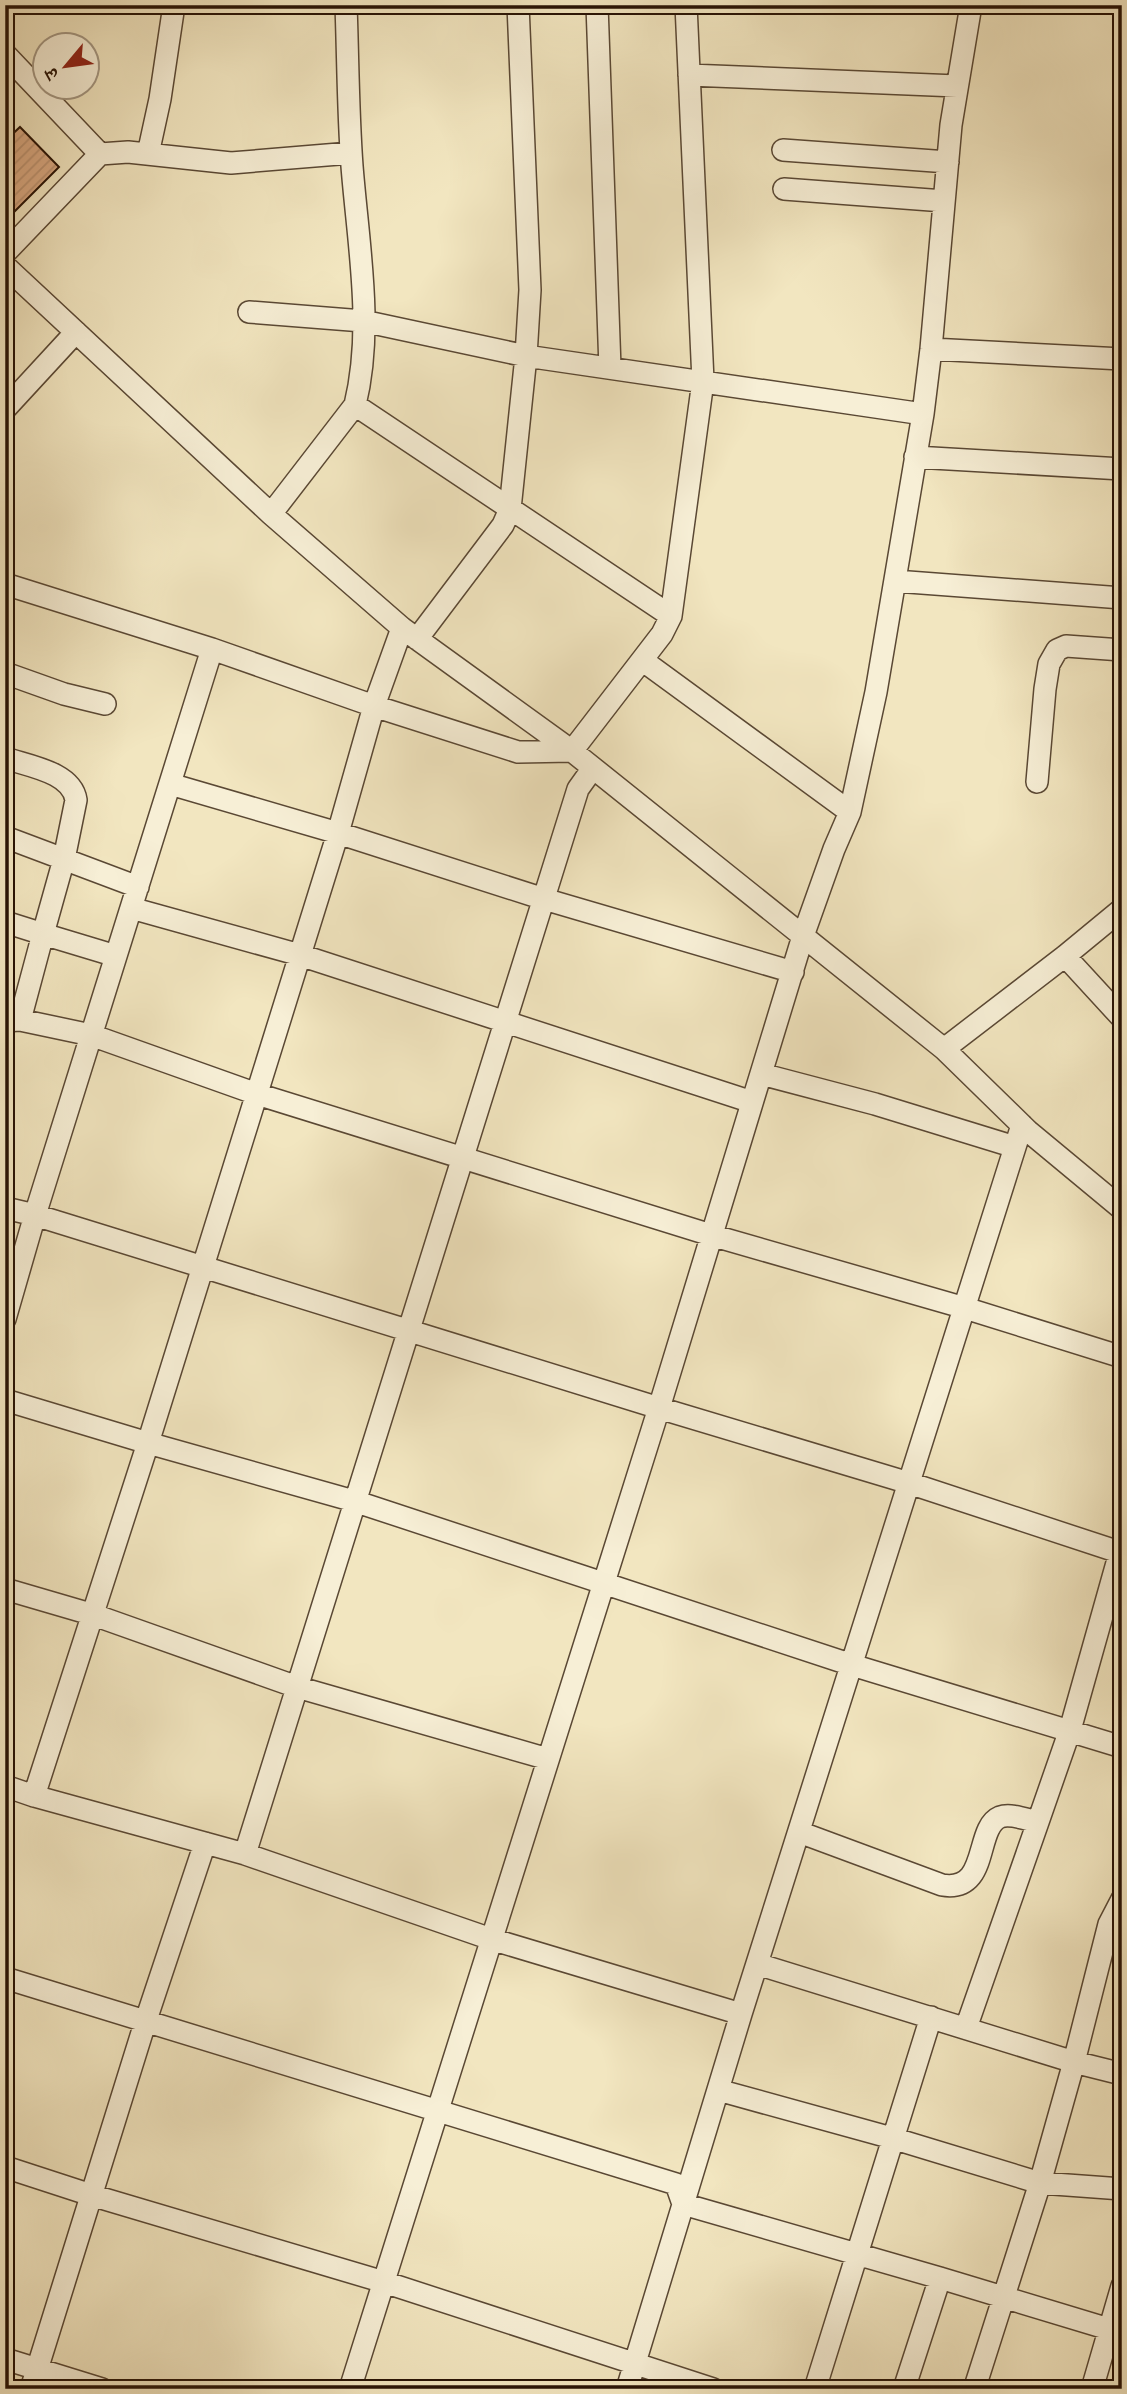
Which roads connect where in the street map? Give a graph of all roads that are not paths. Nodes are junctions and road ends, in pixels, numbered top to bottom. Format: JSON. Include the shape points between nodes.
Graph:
{"nodes":[{"id":1,"x":174,"y":5,"type":"edge"},
{"id":2,"x":346,"y":5,"type":"edge"},
{"id":3,"x":518,"y":5,"type":"edge"},
{"id":4,"x":597,"y":5,"type":"edge"},
{"id":5,"x":687,"y":5,"type":"edge"},
{"id":6,"x":971,"y":5,"type":"edge"},
{"id":7,"x":5,"y":54,"type":"edge"},
{"id":8,"x":689,"y":75,"type":"junction"},
{"id":9,"x":957,"y":86,"type":"junction"},
{"id":10,"x":783,"y":150,"type":"dead end"},
{"id":11,"x":351,"y":153,"type":"junction"},
{"id":12,"x":100,"y":154,"type":"junction"},
{"id":13,"x":148,"y":154,"type":"junction"},
{"id":14,"x":948,"y":162,"type":"junction"},
{"id":15,"x":784,"y":189,"type":"dead end"},
{"id":16,"x":944,"y":201,"type":"junction"},
{"id":17,"x":5,"y":253,"type":"edge"},
{"id":18,"x":5,"y":266,"type":"edge"},
{"id":19,"x":249,"y":312,"type":"dead end"},
{"id":20,"x":363,"y":321,"type":"junction"},
{"id":21,"x":76,"y":332,"type":"junction"},
{"id":22,"x":931,"y":349,"type":"junction"},
{"id":23,"x":526,"y":356,"type":"junction"},
{"id":24,"x":1122,"y":359,"type":"edge"},
{"id":25,"x":610,"y":368,"type":"junction"},
{"id":26,"x":703,"y":381,"type":"junction"},
{"id":27,"x":355,"y":405,"type":"junction"},
{"id":28,"x":5,"y":408,"type":"edge"},
{"id":29,"x":923,"y":414,"type":"junction"},
{"id":30,"x":915,"y":457,"type":"junction"},
{"id":31,"x":1122,"y":469,"type":"edge"},
{"id":32,"x":510,"y":509,"type":"junction"},
{"id":33,"x":271,"y":514,"type":"junction"},
{"id":34,"x":895,"y":582,"type":"junction"},
{"id":35,"x":5,"y":584,"type":"edge"},
{"id":36,"x":1122,"y":598,"type":"edge"},
{"id":37,"x":671,"y":616,"type":"junction"},
{"id":38,"x":410,"y":633,"type":"junction"},
{"id":39,"x":212,"y":649,"type":"junction"},
{"id":40,"x":1122,"y":650,"type":"edge"},
{"id":41,"x":642,"y":660,"type":"junction"},
{"id":42,"x":5,"y":673,"type":"edge"},
{"id":43,"x":105,"y":704,"type":"dead end"},
{"id":44,"x":374,"y":706,"type":"junction"},
{"id":45,"x":572,"y":751,"type":"junction"},
{"id":46,"x":5,"y":758,"type":"edge"},
{"id":47,"x":593,"y":768,"type":"junction"},
{"id":48,"x":1037,"y":782,"type":"dead end"},
{"id":49,"x":170,"y":784,"type":"junction"},
{"id":50,"x":850,"y":812,"type":"junction"},
{"id":51,"x":338,"y":833,"type":"junction"},
{"id":52,"x":5,"y":836,"type":"edge"},
{"id":53,"x":64,"y":859,"type":"junction"},
{"id":54,"x":138,"y":887,"type":"junction"},
{"id":55,"x":544,"y":899,"type":"junction"},
{"id":56,"x":131,"y":908,"type":"junction"},
{"id":57,"x":1122,"y":909,"type":"edge"},
{"id":58,"x":5,"y":922,"type":"edge"},
{"id":59,"x":43,"y":934,"type":"junction"},
{"id":60,"x":803,"y":936,"type":"junction"},
{"id":61,"x":300,"y":955,"type":"junction"},
{"id":62,"x":116,"y":956,"type":"junction"},
{"id":63,"x":1065,"y":956,"type":"junction"},
{"id":64,"x":793,"y":972,"type":"junction"},
{"id":65,"x":1122,"y":1018,"type":"edge"},
{"id":66,"x":12,"y":1021,"type":"edge"},
{"id":67,"x":505,"y":1021,"type":"junction"},
{"id":68,"x":91,"y":1035,"type":"junction"},
{"id":69,"x":944,"y":1049,"type":"junction"},
{"id":70,"x":761,"y":1074,"type":"junction"},
{"id":71,"x":257,"y":1094,"type":"junction"},
{"id":72,"x":751,"y":1102,"type":"junction"},
{"id":73,"x":1022,"y":1125,"type":"junction"},
{"id":74,"x":1015,"y":1147,"type":"junction"},
{"id":75,"x":463,"y":1157,"type":"junction"},
{"id":76,"x":5,"y":1208,"type":"edge"},
{"id":77,"x":1122,"y":1209,"type":"edge"},
{"id":78,"x":35,"y":1215,"type":"junction"},
{"id":79,"x":712,"y":1235,"type":"junction"},
{"id":80,"x":203,"y":1268,"type":"junction"},
{"id":81,"x":965,"y":1308,"type":"junction"},
{"id":82,"x":5,"y":1319,"type":"edge"},
{"id":83,"x":408,"y":1329,"type":"junction"},
{"id":84,"x":1122,"y":1357,"type":"edge"},
{"id":85,"x":5,"y":1399,"type":"edge"},
{"id":86,"x":659,"y":1408,"type":"junction"},
{"id":87,"x":148,"y":1443,"type":"junction"},
{"id":88,"x":909,"y":1483,"type":"junction"},
{"id":89,"x":354,"y":1501,"type":"junction"},
{"id":90,"x":1121,"y":1550,"type":"edge"},
{"id":91,"x":603,"y":1581,"type":"junction"},
{"id":92,"x":5,"y":1589,"type":"edge"},
{"id":93,"x":94,"y":1615,"type":"junction"},
{"id":94,"x":852,"y":1665,"type":"junction"},
{"id":95,"x":297,"y":1687,"type":"junction"},
{"id":96,"x":1070,"y":1730,"type":"junction"},
{"id":97,"x":1122,"y":1747,"type":"edge"},
{"id":98,"x":548,"y":1759,"type":"junction"},
{"id":99,"x":5,"y":1786,"type":"edge"},
{"id":100,"x":34,"y":1796,"type":"junction"},
{"id":101,"x":1038,"y":1822,"type":"junction"},
{"id":102,"x":799,"y":1832,"type":"junction"},
{"id":103,"x":205,"y":1843,"type":"junction"},
{"id":104,"x":245,"y":1854,"type":"junction"},
{"id":105,"x":1122,"y":1899,"type":"edge"},
{"id":106,"x":491,"y":1939,"type":"junction"},
{"id":107,"x":757,"y":1964,"type":"junction"},
{"id":108,"x":5,"y":1978,"type":"edge"},
{"id":109,"x":741,"y":2014,"type":"junction"},
{"id":110,"x":931,"y":2017,"type":"junction"},
{"id":111,"x":145,"y":2022,"type":"junction"},
{"id":112,"x":966,"y":2028,"type":"junction"},
{"id":113,"x":1074,"y":2062,"type":"junction"},
{"id":114,"x":1122,"y":2074,"type":"edge"},
{"id":115,"x":718,"y":2090,"type":"junction"},
{"id":116,"x":438,"y":2111,"type":"junction"},
{"id":117,"x":892,"y":2138,"type":"junction"},
{"id":118,"x":5,"y":2167,"type":"edge"},
{"id":119,"x":1040,"y":2183,"type":"junction"},
{"id":120,"x":1122,"y":2189,"type":"edge"},
{"id":121,"x":92,"y":2195,"type":"junction"},
{"id":122,"x":683,"y":2204,"type":"junction"},
{"id":123,"x":856,"y":2255,"type":"junction"},
{"id":124,"x":940,"y":2278,"type":"junction"},
{"id":125,"x":384,"y":2282,"type":"junction"},
{"id":126,"x":1122,"y":2286,"type":"edge"},
{"id":127,"x":1005,"y":2299,"type":"junction"},
{"id":128,"x":1115,"y":2330,"type":"edge"},
{"id":129,"x":5,"y":2359,"type":"edge"},
{"id":130,"x":634,"y":2364,"type":"junction"},
{"id":131,"x":34,"y":2379,"type":"edge"},
{"id":132,"x":975,"y":2387,"type":"edge"},
{"id":133,"x":102,"y":2389,"type":"edge"},
{"id":134,"x":350,"y":2389,"type":"edge"},
{"id":135,"x":626,"y":2389,"type":"edge"},
{"id":136,"x":713,"y":2389,"type":"edge"},
{"id":137,"x":815,"y":2389,"type":"edge"},
{"id":138,"x":904,"y":2389,"type":"edge"},
{"id":139,"x":1092,"y":2389,"type":"edge"}],
"edges":[{"from":1,"to":13,"type":"street"},
{"from":2,"to":11,"type":"street"},
{"from":3,"to":23,"type":"street","via":[[530,290]]},
{"from":4,"to":25,"type":"street"},
{"from":5,"to":8,"type":"street"},
{"from":6,"to":9,"type":"street"},
{"from":7,"to":12,"type":"street"},
{"from":8,"to":9,"type":"street"},
{"from":8,"to":26,"type":"street"},
{"from":9,"to":14,"type":"street"},
{"from":10,"to":14,"type":"street"},
{"from":11,"to":13,"type":"street","via":[[231,163]]},
{"from":11,"to":20,"type":"street"},
{"from":12,"to":13,"type":"street"},
{"from":12,"to":17,"type":"street"},
{"from":14,"to":16,"type":"street"},
{"from":15,"to":16,"type":"street"},
{"from":16,"to":22,"type":"street"},
{"from":18,"to":21,"type":"street"},
{"from":19,"to":20,"type":"street"},
{"from":20,"to":23,"type":"street"},
{"from":20,"to":27,"type":"street"},
{"from":21,"to":28,"type":"street"},
{"from":21,"to":33,"type":"street"},
{"from":22,"to":24,"type":"street"},
{"from":22,"to":29,"type":"street"},
{"from":23,"to":25,"type":"street"},
{"from":23,"to":32,"type":"street"},
{"from":25,"to":26,"type":"street"},
{"from":26,"to":29,"type":"street"},
{"from":26,"to":37,"type":"street"},
{"from":27,"to":32,"type":"street"},
{"from":27,"to":33,"type":"street"},
{"from":29,"to":30,"type":"street"},
{"from":30,"to":31,"type":"street"},
{"from":30,"to":34,"type":"street"},
{"from":32,"to":37,"type":"street"},
{"from":32,"to":38,"type":"street","via":[[503,525]]},
{"from":33,"to":38,"type":"street"},
{"from":34,"to":36,"type":"street"},
{"from":34,"to":50,"type":"street"},
{"from":35,"to":39,"type":"street"},
{"from":37,"to":41,"type":"street"},
{"from":38,"to":44,"type":"street"},
{"from":38,"to":45,"type":"street"},
{"from":39,"to":44,"type":"street"},
{"from":39,"to":49,"type":"street"},
{"from":40,"to":48,"type":"street","via":[[1066,646],[1052,656]]},
{"from":41,"to":45,"type":"street"},
{"from":41,"to":50,"type":"street"},
{"from":42,"to":43,"type":"street"},
{"from":44,"to":45,"type":"street","via":[[517,752]]},
{"from":44,"to":51,"type":"street"},
{"from":45,"to":47,"type":"street"},
{"from":46,"to":53,"type":"street","via":[[61,778],[75,792]]},
{"from":47,"to":55,"type":"street","via":[[578,789]]},
{"from":47,"to":60,"type":"street"},
{"from":49,"to":51,"type":"street"},
{"from":49,"to":54,"type":"street"},
{"from":50,"to":60,"type":"street"},
{"from":51,"to":55,"type":"street"},
{"from":51,"to":61,"type":"street"},
{"from":52,"to":53,"type":"street"},
{"from":53,"to":54,"type":"street"},
{"from":53,"to":59,"type":"street"},
{"from":54,"to":56,"type":"street"},
{"from":55,"to":64,"type":"street"},
{"from":55,"to":67,"type":"street"},
{"from":56,"to":61,"type":"street"},
{"from":56,"to":62,"type":"street"},
{"from":57,"to":63,"type":"street"},
{"from":58,"to":59,"type":"street"},
{"from":59,"to":62,"type":"street"},
{"from":59,"to":66,"type":"street"},
{"from":60,"to":64,"type":"street"},
{"from":60,"to":69,"type":"street"},
{"from":61,"to":67,"type":"street"},
{"from":61,"to":71,"type":"street"},
{"from":62,"to":68,"type":"street"},
{"from":63,"to":65,"type":"street"},
{"from":63,"to":69,"type":"street"},
{"from":64,"to":70,"type":"street"},
{"from":66,"to":68,"type":"street"},
{"from":67,"to":72,"type":"street"},
{"from":67,"to":75,"type":"street"},
{"from":68,"to":71,"type":"street"},
{"from":68,"to":78,"type":"street"},
{"from":69,"to":73,"type":"street"},
{"from":70,"to":72,"type":"street"},
{"from":70,"to":74,"type":"street"},
{"from":71,"to":75,"type":"street"},
{"from":71,"to":80,"type":"street"},
{"from":72,"to":79,"type":"street"},
{"from":73,"to":74,"type":"street"},
{"from":73,"to":77,"type":"street"},
{"from":74,"to":81,"type":"street"},
{"from":75,"to":79,"type":"street"},
{"from":75,"to":83,"type":"street"},
{"from":76,"to":78,"type":"street"},
{"from":78,"to":80,"type":"street"},
{"from":78,"to":82,"type":"street"},
{"from":79,"to":81,"type":"street"},
{"from":79,"to":86,"type":"street"},
{"from":80,"to":83,"type":"street"},
{"from":80,"to":87,"type":"street"},
{"from":81,"to":84,"type":"street"},
{"from":81,"to":88,"type":"street"},
{"from":83,"to":86,"type":"street"},
{"from":83,"to":89,"type":"street"},
{"from":85,"to":87,"type":"street"},
{"from":86,"to":88,"type":"street"},
{"from":86,"to":91,"type":"street"},
{"from":87,"to":89,"type":"street"},
{"from":87,"to":93,"type":"street"},
{"from":88,"to":90,"type":"street"},
{"from":88,"to":94,"type":"street"},
{"from":89,"to":91,"type":"street"},
{"from":89,"to":95,"type":"street"},
{"from":90,"to":96,"type":"street"},
{"from":91,"to":94,"type":"street"},
{"from":91,"to":98,"type":"street"},
{"from":92,"to":93,"type":"street"},
{"from":93,"to":95,"type":"street"},
{"from":93,"to":100,"type":"street"},
{"from":94,"to":96,"type":"street"},
{"from":94,"to":102,"type":"street"},
{"from":95,"to":98,"type":"street"},
{"from":95,"to":104,"type":"street"},
{"from":96,"to":97,"type":"street"},
{"from":96,"to":101,"type":"street"},
{"from":98,"to":106,"type":"street"},
{"from":99,"to":100,"type":"street"},
{"from":100,"to":103,"type":"street"},
{"from":101,"to":102,"type":"street","via":[[998,1818],[967,1880],[955,1887]]},
{"from":101,"to":112,"type":"street"},
{"from":102,"to":107,"type":"street"},
{"from":103,"to":104,"type":"street"},
{"from":103,"to":111,"type":"street"},
{"from":104,"to":106,"type":"street"},
{"from":105,"to":113,"type":"street","via":[[1110,1924]]},
{"from":106,"to":109,"type":"street"},
{"from":106,"to":116,"type":"street"},
{"from":107,"to":109,"type":"street"},
{"from":107,"to":110,"type":"street"},
{"from":108,"to":111,"type":"street"},
{"from":109,"to":115,"type":"street"},
{"from":110,"to":112,"type":"street"},
{"from":110,"to":117,"type":"street"},
{"from":111,"to":116,"type":"street"},
{"from":111,"to":121,"type":"street"},
{"from":112,"to":113,"type":"street"},
{"from":113,"to":114,"type":"street"},
{"from":113,"to":119,"type":"street"},
{"from":115,"to":117,"type":"street"},
{"from":115,"to":122,"type":"street"},
{"from":116,"to":122,"type":"street","via":[[676,2183]]},
{"from":116,"to":125,"type":"street"},
{"from":117,"to":119,"type":"street"},
{"from":117,"to":123,"type":"street"},
{"from":118,"to":121,"type":"street"},
{"from":119,"to":120,"type":"street"},
{"from":119,"to":127,"type":"street"},
{"from":121,"to":125,"type":"street"},
{"from":121,"to":131,"type":"street"},
{"from":122,"to":123,"type":"street"},
{"from":122,"to":130,"type":"street"},
{"from":123,"to":124,"type":"street"},
{"from":123,"to":137,"type":"street"},
{"from":124,"to":127,"type":"street"},
{"from":124,"to":138,"type":"street"},
{"from":125,"to":130,"type":"street"},
{"from":125,"to":134,"type":"street"},
{"from":126,"to":128,"type":"street"},
{"from":127,"to":128,"type":"street"},
{"from":127,"to":132,"type":"street"},
{"from":128,"to":139,"type":"street"},
{"from":129,"to":131,"type":"street"},
{"from":130,"to":135,"type":"street"},
{"from":130,"to":136,"type":"street"},
{"from":131,"to":133,"type":"street"}]}
